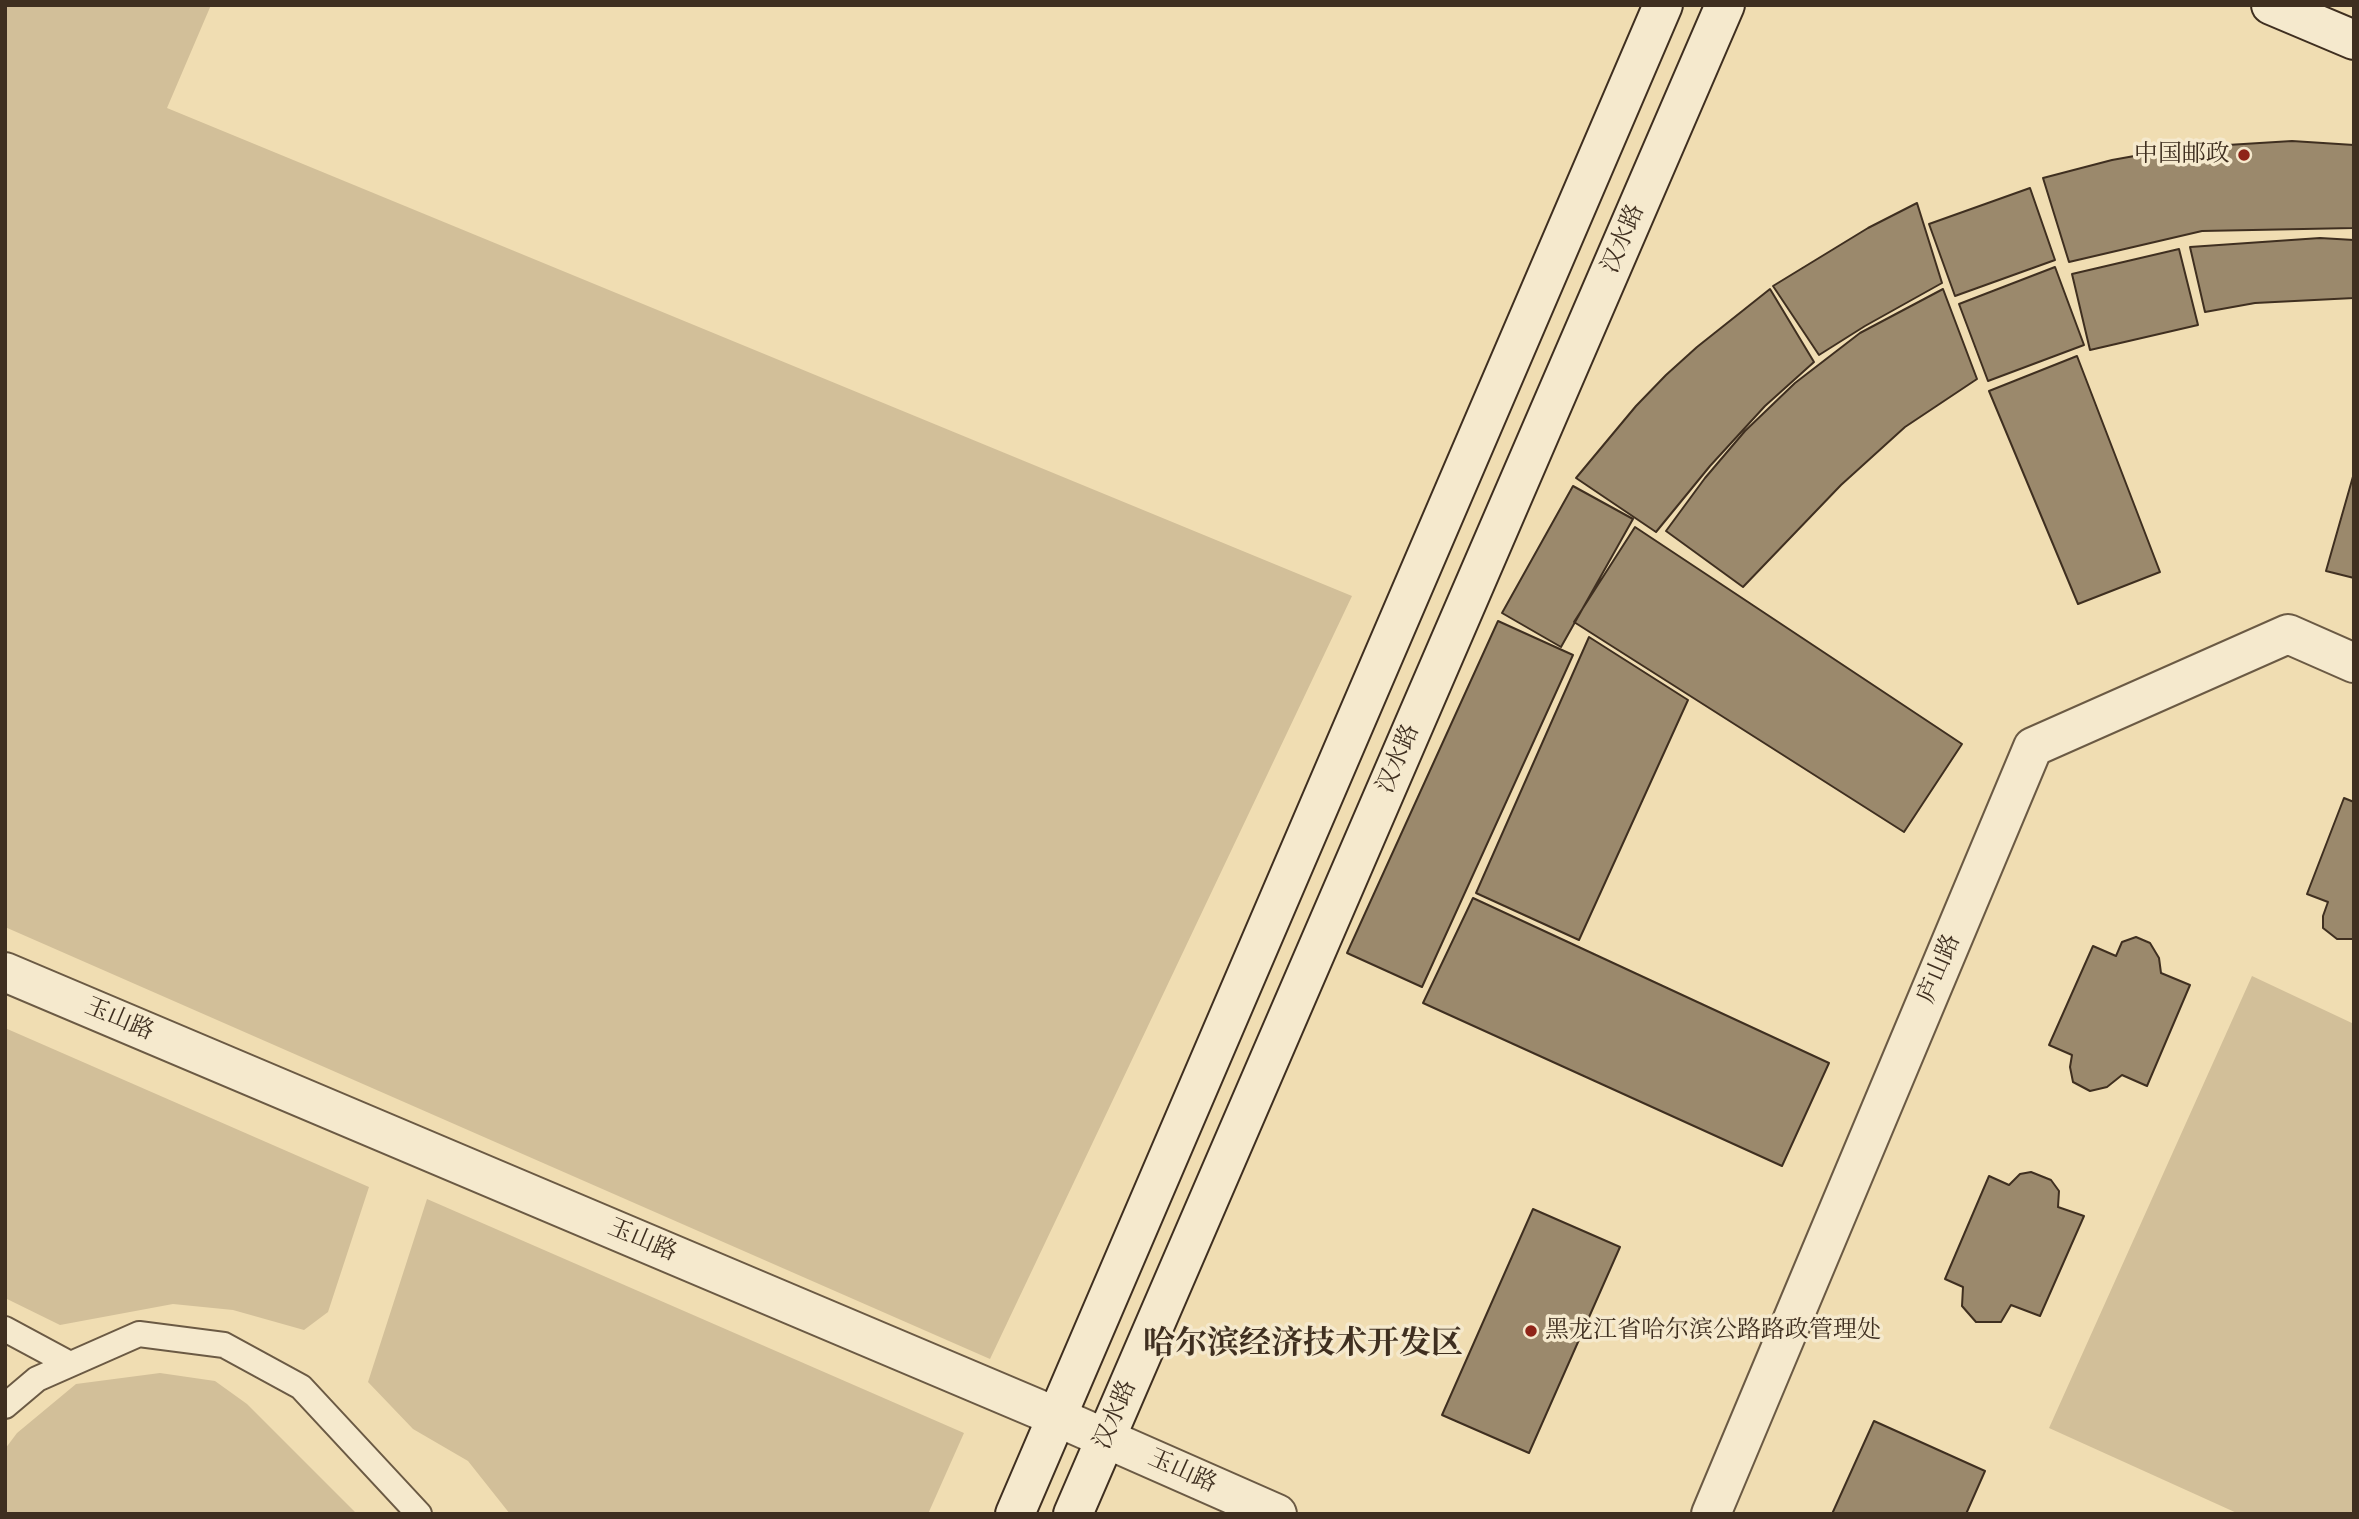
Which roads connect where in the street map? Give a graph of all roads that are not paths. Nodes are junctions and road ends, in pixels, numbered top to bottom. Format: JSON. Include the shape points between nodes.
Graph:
{"nodes":[{"id":1,"x":1662,"y":5,"type":"edge"},
{"id":2,"x":1725,"y":5,"type":"edge"},
{"id":3,"x":2271,"y":5,"type":"edge"},
{"id":4,"x":2354,"y":40,"type":"edge"},
{"id":5,"x":2354,"y":663,"type":"edge"},
{"id":6,"x":5,"y":972,"type":"edge"},
{"id":7,"x":5,"y":1329,"type":"edge"},
{"id":8,"x":71,"y":1364,"type":"junction"},
{"id":9,"x":5,"y":1406,"type":"edge"},
{"id":10,"x":1057,"y":1417,"type":"junction"},
{"id":11,"x":1106,"y":1438,"type":"junction"},
{"id":12,"x":419,"y":1514,"type":"edge"},
{"id":13,"x":1015,"y":1514,"type":"edge"},
{"id":14,"x":1073,"y":1514,"type":"edge"},
{"id":15,"x":1276,"y":1514,"type":"edge"},
{"id":16,"x":1711,"y":1514,"type":"edge"}],
"edges":[{"from":1,"to":10,"type":"main road"},
{"from":2,"to":11,"type":"main road","name":"汉水路"},
{"from":3,"to":4,"type":"main road"},
{"from":5,"to":16,"type":"main road","name":"庐山路","via":[[2288,634],[2033,747]]},
{"from":6,"to":10,"type":"main road","name":"玉山路"},
{"from":7,"to":8,"type":"lane"},
{"from":8,"to":9,"type":"lane","via":[[37,1379]]},
{"from":8,"to":12,"type":"lane","via":[[139,1334],[224,1345],[302,1387]]},
{"from":10,"to":11,"type":"main road","name":"玉山路"},
{"from":10,"to":13,"type":"main road"},
{"from":11,"to":14,"type":"main road","name":"汉水路"},
{"from":11,"to":15,"type":"main road","name":"玉山路"}]}
